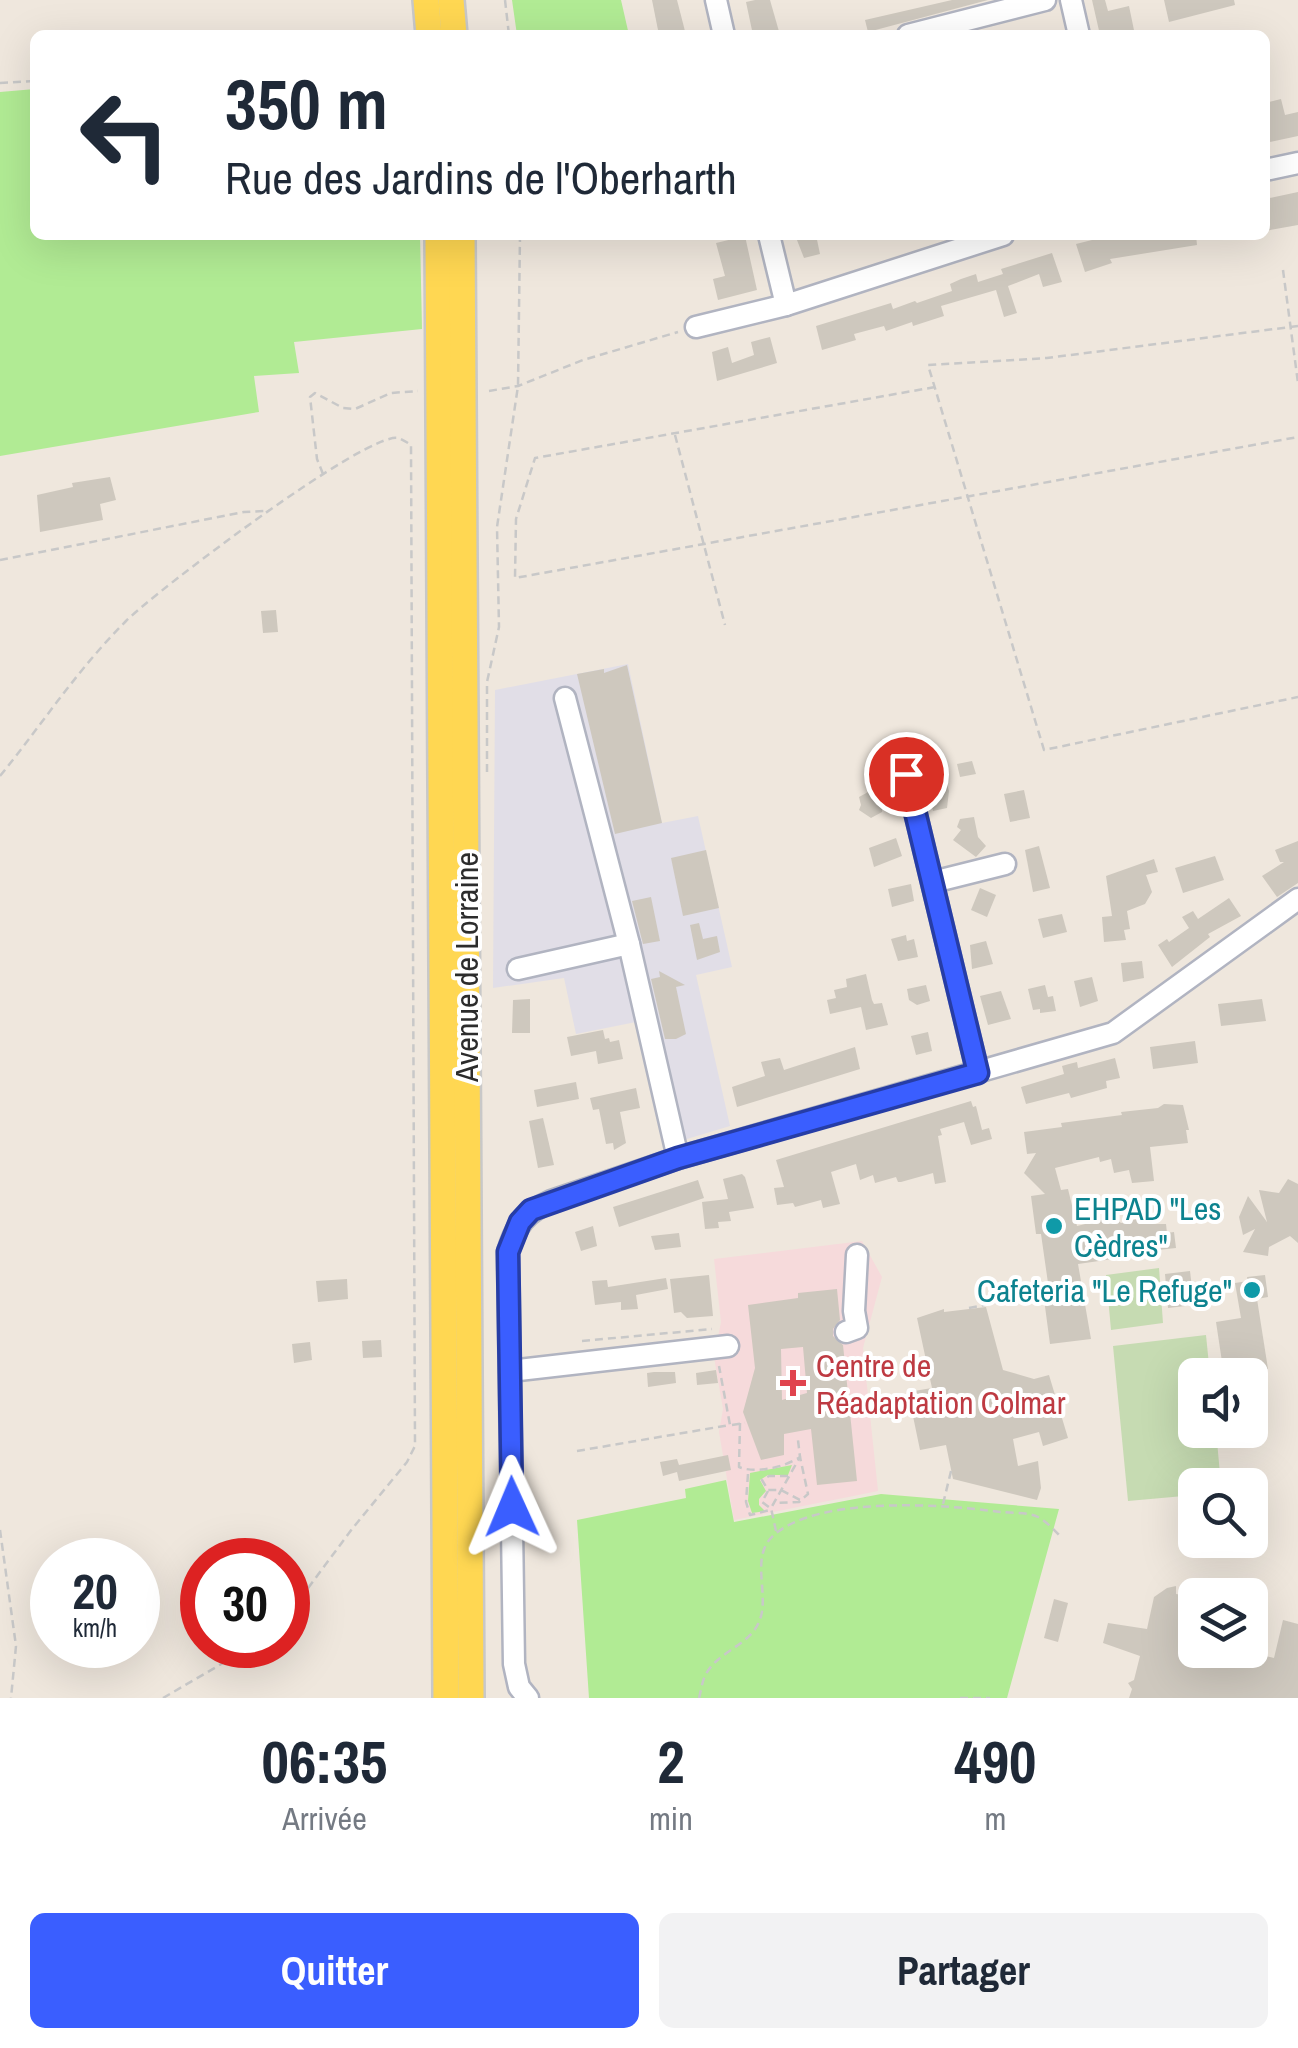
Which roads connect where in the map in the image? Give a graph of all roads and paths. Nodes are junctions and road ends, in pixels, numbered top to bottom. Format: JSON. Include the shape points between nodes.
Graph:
{"nodes":[{"id":1,"x":426,"y":0,"type":"edge"},
{"id":2,"x":451,"y":0,"type":"edge"},
{"id":3,"x":505,"y":0,"type":"edge"},
{"id":4,"x":716,"y":0,"type":"edge"},
{"id":5,"x":1046,"y":0,"type":"edge"},
{"id":6,"x":1070,"y":0,"type":"edge"},
{"id":7,"x":429,"y":30,"type":"edge"},
{"id":8,"x":454,"y":30,"type":"edge"},
{"id":9,"x":508,"y":30,"type":"edge"},
{"id":10,"x":723,"y":30,"type":"edge"},
{"id":11,"x":928,"y":30,"type":"edge"},
{"id":12,"x":1078,"y":30,"type":"edge"},
{"id":13,"x":30,"y":81,"type":"edge"},
{"id":14,"x":0,"y":84,"type":"edge"},
{"id":15,"x":1298,"y":163,"type":"edge"},
{"id":16,"x":1270,"y":169,"type":"edge"},
{"id":17,"x":438,"y":240,"type":"edge"},
{"id":18,"x":462,"y":240,"type":"edge"},
{"id":19,"x":520,"y":240,"type":"edge"},
{"id":20,"x":771,"y":240,"type":"edge"},
{"id":21,"x":987,"y":240,"type":"edge"},
{"id":22,"x":1283,"y":270,"type":"dead end"},
{"id":23,"x":786,"y":304,"type":"junction"},
{"id":24,"x":1298,"y":326,"type":"edge"},
{"id":25,"x":696,"y":327,"type":"joint"},
{"id":26,"x":1290,"y":327,"type":"junction"},
{"id":27,"x":1298,"y":383,"type":"edge"},
{"id":28,"x":518,"y":386,"type":"junction"},
{"id":29,"x":935,"y":387,"type":"junction"},
{"id":30,"x":420,"y":391,"type":"dead end"},
{"id":31,"x":489,"y":391,"type":"dead end"},
{"id":32,"x":674,"y":434,"type":"junction"},
{"id":33,"x":1298,"y":437,"type":"edge"},
{"id":34,"x":323,"y":474,"type":"junction"},
{"id":35,"x":968,"y":495,"type":"junction"},
{"id":36,"x":266,"y":511,"type":"junction"},
{"id":37,"x":703,"y":546,"type":"junction"},
{"id":38,"x":0,"y":560,"type":"edge"},
{"id":39,"x":725,"y":625,"type":"dead end"},
{"id":40,"x":1298,"y":697,"type":"edge"},
{"id":41,"x":566,"y":698,"type":"dead end"},
{"id":42,"x":906,"y":774,"type":"dead end"},
{"id":43,"x":0,"y":776,"type":"edge"},
{"id":44,"x":487,"y":782,"type":"dead end"},
{"id":45,"x":1005,"y":864,"type":"dead end"},
{"id":46,"x":933,"y":882,"type":"junction"},
{"id":47,"x":1298,"y":899,"type":"edge"},
{"id":48,"x":630,"y":944,"type":"junction"},
{"id":49,"x":518,"y":968,"type":"dead end"},
{"id":50,"x":978,"y":1073,"type":"junction"},
{"id":51,"x":678,"y":1158,"type":"junction"},
{"id":52,"x":857,"y":1255,"type":"dead end"},
{"id":53,"x":1019,"y":1298,"type":"dead end"},
{"id":54,"x":968,"y":1308,"type":"dead end"},
{"id":55,"x":846,"y":1332,"type":"dead end"},
{"id":56,"x":582,"y":1342,"type":"dead end"},
{"id":57,"x":721,"y":1347,"type":"junction"},
{"id":58,"x":510,"y":1370,"type":"junction"},
{"id":59,"x":730,"y":1425,"type":"junction"},
{"id":60,"x":798,"y":1440,"type":"dead end"},
{"id":61,"x":576,"y":1450,"type":"dead end"},
{"id":62,"x":800,"y":1457,"type":"junction"},
{"id":63,"x":952,"y":1467,"type":"dead end"},
{"id":64,"x":748,"y":1471,"type":"junction"},
{"id":65,"x":789,"y":1476,"type":"junction"},
{"id":66,"x":768,"y":1490,"type":"junction"},
{"id":67,"x":781,"y":1490,"type":"junction"},
{"id":68,"x":801,"y":1500,"type":"junction"},
{"id":69,"x":943,"y":1504,"type":"junction"},
{"id":70,"x":772,"y":1507,"type":"junction"},
{"id":71,"x":0,"y":1530,"type":"edge"},
{"id":72,"x":777,"y":1533,"type":"junction"},
{"id":73,"x":1061,"y":1537,"type":"dead end"},
{"id":74,"x":310,"y":1585,"type":"edge"},
{"id":75,"x":214,"y":1668,"type":"edge"},
{"id":76,"x":11,"y":1698,"type":"edge"},
{"id":77,"x":162,"y":1698,"type":"edge"},
{"id":78,"x":446,"y":1698,"type":"edge"},
{"id":79,"x":470,"y":1698,"type":"edge"},
{"id":80,"x":528,"y":1698,"type":"edge"},
{"id":81,"x":699,"y":1698,"type":"edge"},
{"id":82,"x":960,"y":1698,"type":"edge"},
{"id":83,"x":990,"y":1698,"type":"edge"}],
"edges":[{"from":1,"to":7,"type":"main road"},
{"from":2,"to":8,"type":"main road"},
{"from":3,"to":9,"type":"path"},
{"from":4,"to":10,"type":"street"},
{"from":5,"to":11,"type":"street"},
{"from":6,"to":12,"type":"street"},
{"from":13,"to":14,"type":"path"},
{"from":15,"to":16,"type":"street"},
{"from":17,"to":78,"type":"main road","name":"Avenue de Lorraine"},
{"from":18,"to":79,"type":"main road","name":"Avenue de Lorraine"},
{"from":19,"to":28,"type":"path"},
{"from":20,"to":23,"type":"street"},
{"from":21,"to":23,"type":"street"},
{"from":22,"to":26,"type":"path"},
{"from":23,"to":25,"type":"street"},
{"from":24,"to":26,"type":"path"},
{"from":25,"to":28,"type":"path"},
{"from":26,"to":27,"type":"path"},
{"from":26,"to":29,"type":"path","via":[[1046,358],[928,365]]},
{"from":28,"to":31,"type":"path"},
{"from":28,"to":44,"type":"path","via":[[497,527],[499,627],[487,682]]},
{"from":29,"to":32,"type":"path"},
{"from":29,"to":35,"type":"path"},
{"from":30,"to":34,"type":"path","via":[[391,393],[355,408],[322,394],[310,397]]},
{"from":32,"to":37,"type":"path"},
{"from":32,"to":37,"type":"path","via":[[535,458],[516,518],[516,578]]},
{"from":33,"to":35,"type":"path"},
{"from":34,"to":36,"type":"path"},
{"from":34,"to":74,"type":"path","via":[[386,439],[411,445],[416,1446]]},
{"from":35,"to":37,"type":"path"},
{"from":35,"to":40,"type":"path","via":[[1044,750]]},
{"from":36,"to":38,"type":"path"},
{"from":36,"to":43,"type":"path","via":[[129,618],[71,680]]},
{"from":37,"to":39,"type":"path"},
{"from":41,"to":48,"type":"street"},
{"from":42,"to":46,"type":"street"},
{"from":45,"to":46,"type":"street"},
{"from":46,"to":50,"type":"street"},
{"from":47,"to":50,"type":"street","via":[[1114,1033]]},
{"from":48,"to":49,"type":"street"},
{"from":48,"to":51,"type":"street"},
{"from":50,"to":51,"type":"street"},
{"from":51,"to":58,"type":"street","via":[[531,1210],[520,1222],[508,1252]]},
{"from":52,"to":55,"type":"street","via":[[857,1328]]},
{"from":53,"to":54,"type":"path"},
{"from":56,"to":57,"type":"path","via":[[712,1326]]},
{"from":57,"to":58,"type":"street"},
{"from":57,"to":59,"type":"path"},
{"from":58,"to":80,"type":"street","via":[[514,1664]]},
{"from":59,"to":61,"type":"path"},
{"from":59,"to":64,"type":"path","via":[[743,1423],[739,1467]]},
{"from":60,"to":62,"type":"path"},
{"from":62,"to":64,"type":"path"},
{"from":62,"to":65,"type":"path"},
{"from":62,"to":68,"type":"path","via":[[808,1494]]},
{"from":63,"to":69,"type":"path"},
{"from":64,"to":70,"type":"path","via":[[750,1514]]},
{"from":65,"to":66,"type":"path","via":[[762,1480]]},
{"from":65,"to":67,"type":"path"},
{"from":66,"to":67,"type":"path"},
{"from":66,"to":70,"type":"path","via":[[762,1502]]},
{"from":67,"to":68,"type":"path"},
{"from":67,"to":70,"type":"path"},
{"from":68,"to":70,"type":"path"},
{"from":69,"to":72,"type":"path","via":[[859,1507]]},
{"from":69,"to":73,"type":"path","via":[[1038,1517]]},
{"from":70,"to":72,"type":"path"},
{"from":71,"to":76,"type":"path","via":[[16,1646]]},
{"from":72,"to":81,"type":"path","via":[[762,1560],[759,1622],[711,1667]]},
{"from":75,"to":77,"type":"path"},
{"from":82,"to":83,"type":"path"}]}
